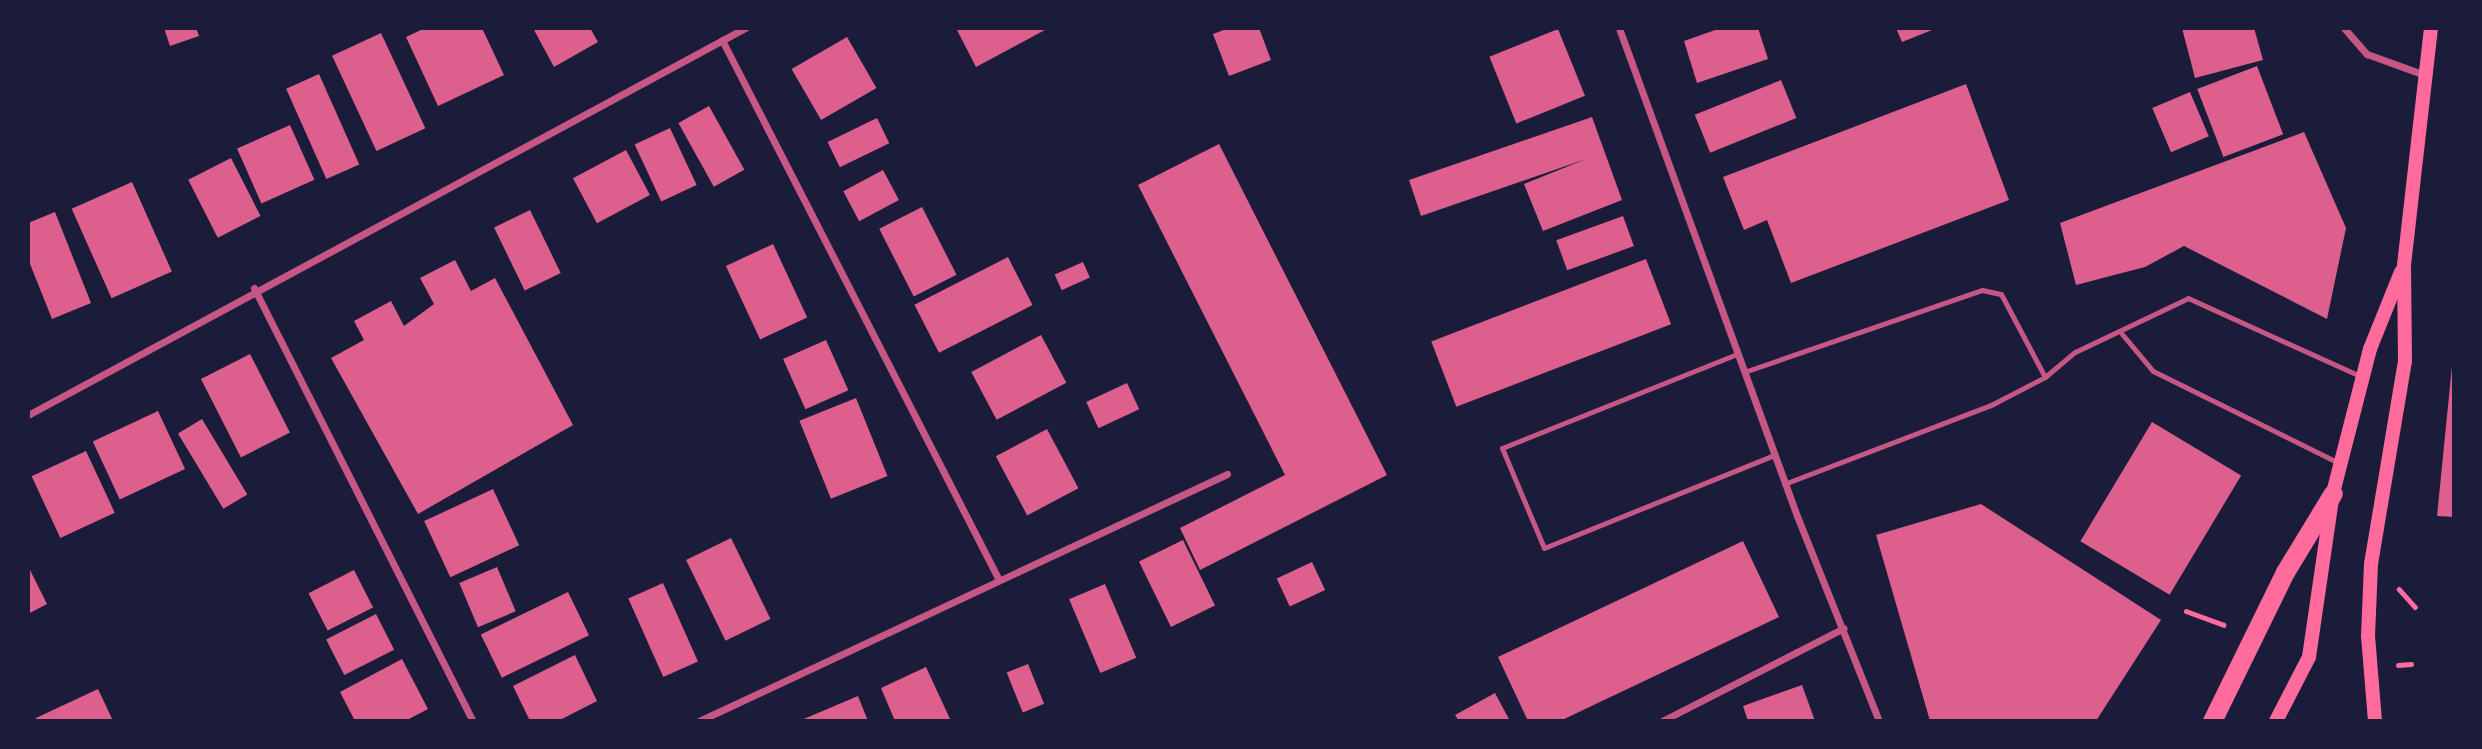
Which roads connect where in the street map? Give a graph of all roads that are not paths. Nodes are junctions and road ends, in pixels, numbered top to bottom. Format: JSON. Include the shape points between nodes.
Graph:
{"nodes":[{"id":1,"x":745,"y":28,"type":"edge"},
{"id":2,"x":1619,"y":28,"type":"edge"},
{"id":3,"x":2344,"y":28,"type":"edge"},
{"id":4,"x":2431,"y":28,"type":"edge"},
{"id":5,"x":722,"y":40,"type":"junction"},
{"id":6,"x":2425,"y":75,"type":"junction"},
{"id":7,"x":2404,"y":265,"type":"junction"},
{"id":8,"x":254,"y":288,"type":"junction"},
{"id":9,"x":2122,"y":334,"type":"junction"},
{"id":10,"x":1737,"y":354,"type":"junction"},
{"id":11,"x":1744,"y":372,"type":"junction"},
{"id":12,"x":2045,"y":377,"type":"junction"},
{"id":13,"x":2363,"y":377,"type":"junction"},
{"id":14,"x":28,"y":415,"type":"edge"},
{"id":15,"x":1774,"y":455,"type":"junction"},
{"id":16,"x":2342,"y":464,"type":"junction"},
{"id":17,"x":1227,"y":474,"type":"dead end"},
{"id":18,"x":1784,"y":484,"type":"junction"},
{"id":19,"x":2333,"y":493,"type":"junction"},
{"id":20,"x":999,"y":580,"type":"junction"},
{"id":21,"x":1844,"y":628,"type":"junction"},
{"id":22,"x":474,"y":721,"type":"edge"},
{"id":23,"x":699,"y":721,"type":"edge"},
{"id":24,"x":1662,"y":721,"type":"edge"},
{"id":25,"x":1879,"y":721,"type":"edge"},
{"id":26,"x":2212,"y":721,"type":"edge"},
{"id":27,"x":2276,"y":721,"type":"edge"},
{"id":28,"x":2375,"y":721,"type":"edge"}],
"edges":[{"from":1,"to":5,"type":"street"},
{"from":2,"to":10,"type":"street"},
{"from":3,"to":6,"type":"street","via":[[2367,54]]},
{"from":4,"to":6,"type":"main road"},
{"from":5,"to":8,"type":"street"},
{"from":5,"to":20,"type":"street"},
{"from":6,"to":7,"type":"main road"},
{"from":7,"to":13,"type":"main road"},
{"from":7,"to":28,"type":"main road","via":[[2405,360],[2370,588]]},
{"from":8,"to":14,"type":"street"},
{"from":8,"to":22,"type":"street"},
{"from":9,"to":12,"type":"lane","via":[[2075,352]]},
{"from":9,"to":13,"type":"lane","via":[[2188,298]]},
{"from":9,"to":16,"type":"lane","via":[[2153,371]]},
{"from":10,"to":11,"type":"street"},
{"from":10,"to":15,"type":"lane","via":[[1502,448],[1544,548]]},
{"from":11,"to":12,"type":"lane","via":[[1982,290],[2001,294]]},
{"from":11,"to":15,"type":"street"},
{"from":12,"to":18,"type":"lane"},
{"from":13,"to":16,"type":"main road"},
{"from":15,"to":18,"type":"street"},
{"from":16,"to":19,"type":"main road"},
{"from":17,"to":20,"type":"street"},
{"from":18,"to":21,"type":"street"},
{"from":19,"to":26,"type":"highway","via":[[2284,572]]},
{"from":19,"to":27,"type":"main road","via":[[2314,635]]},
{"from":20,"to":23,"type":"street"},
{"from":21,"to":24,"type":"street"},
{"from":21,"to":25,"type":"street"}]}
